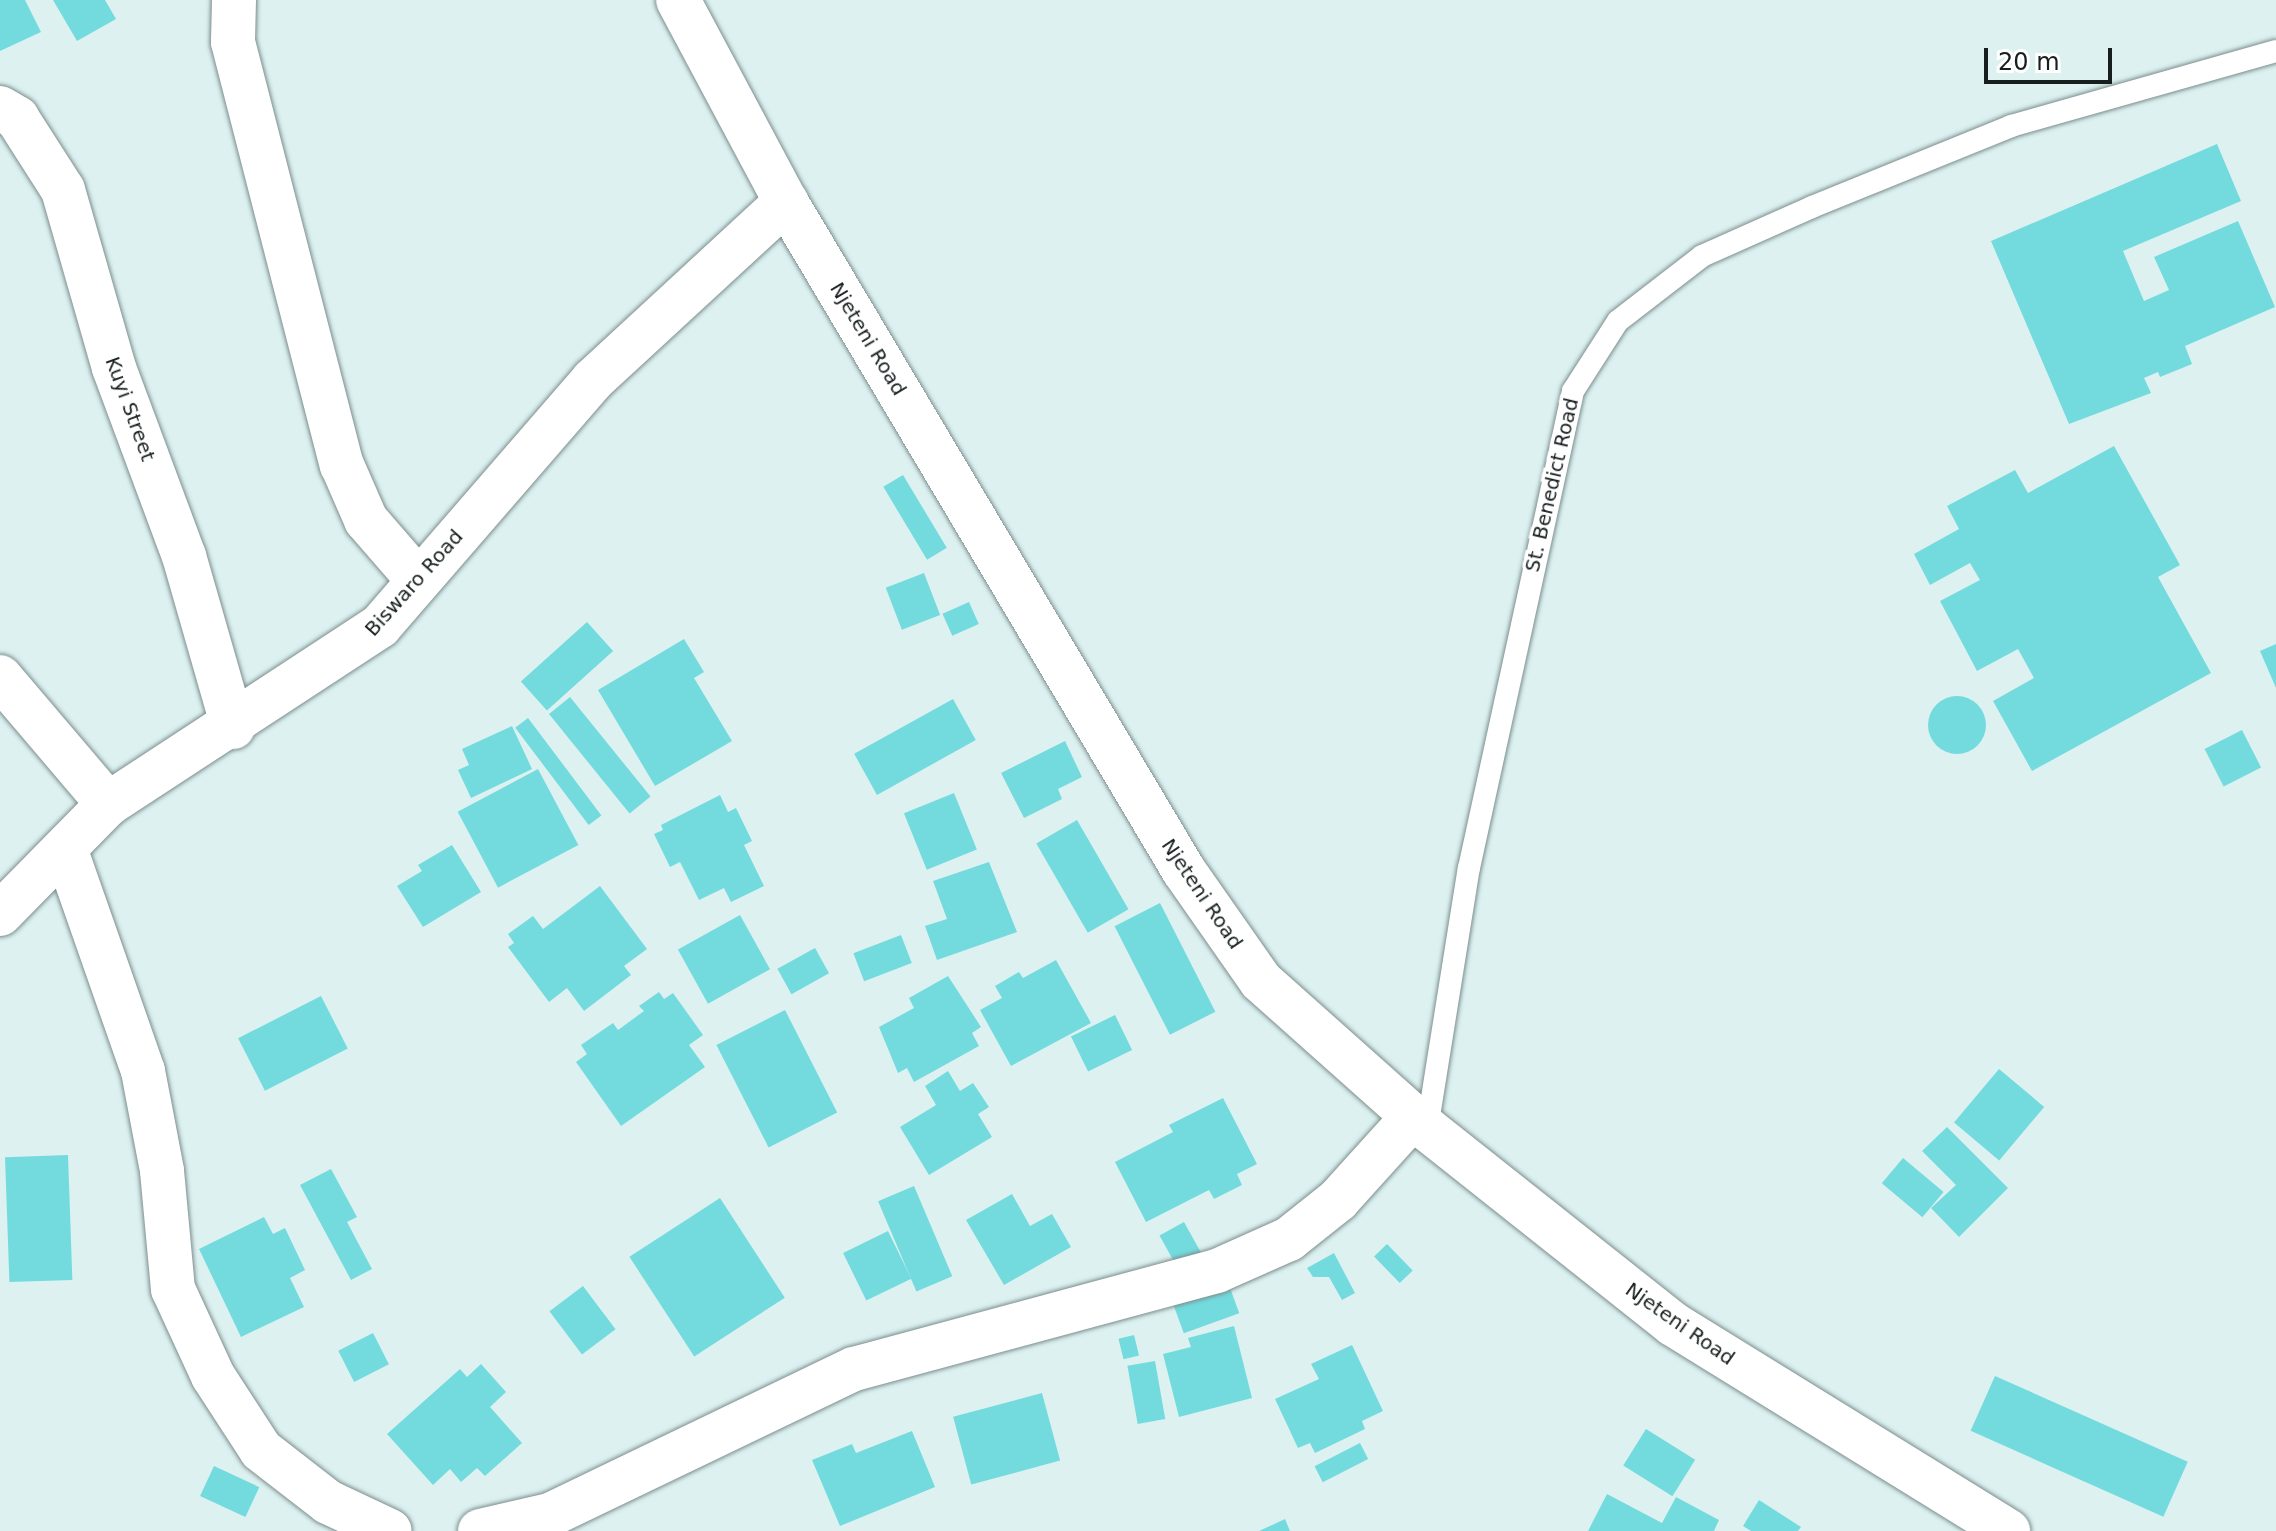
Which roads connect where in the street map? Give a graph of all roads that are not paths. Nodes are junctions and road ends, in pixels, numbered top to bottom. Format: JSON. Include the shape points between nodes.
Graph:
{"nodes":[{"id":1,"x":234,"y":0,"type":"edge"},
{"id":2,"x":678,"y":0,"type":"edge"},
{"id":3,"x":2276,"y":51,"type":"edge"},
{"id":4,"x":0,"y":108,"type":"edge"},
{"id":5,"x":786,"y":202,"type":"junction"},
{"id":6,"x":418,"y":580,"type":"junction"},
{"id":7,"x":0,"y":677,"type":"edge"},
{"id":8,"x":233,"y":727,"type":"junction"},
{"id":9,"x":108,"y":804,"type":"junction"},
{"id":10,"x":66,"y":851,"type":"junction"},
{"id":11,"x":0,"y":914,"type":"edge"},
{"id":12,"x":1420,"y":1123,"type":"junction"},
{"id":13,"x":390,"y":1531,"type":"edge"},
{"id":14,"x":480,"y":1531,"type":"edge"},
{"id":15,"x":2008,"y":1531,"type":"edge"}],
"edges":[{"from":1,"to":6,"type":"street","via":[[233,42],[342,465],[366,520]]},
{"from":2,"to":5,"type":"street","name":"Njeteni Road"},
{"from":3,"to":12,"type":"lane","name":"St. Benedict Road","via":[[2011,126],[1812,207],[1702,256],[1618,321],[1573,391],[1469,868]]},
{"from":4,"to":8,"type":"street","name":"Kuyi Street","via":[[17,118],[63,190],[114,368],[184,556]]},
{"from":5,"to":6,"type":"street","name":"Biswaro Road","via":[[593,380]]},
{"from":5,"to":12,"type":"street","name":"Njeteni Road","via":[[1184,871],[1261,981]]},
{"from":6,"to":8,"type":"street","name":"Biswaro Road","via":[[380,626]]},
{"from":7,"to":9,"type":"street"},
{"from":8,"to":9,"type":"street","name":"Biswaro Road"},
{"from":9,"to":10,"type":"street","name":"Biswaro Road"},
{"from":10,"to":11,"type":"street","name":"Biswaro Road"},
{"from":10,"to":13,"type":"street","via":[[143,1071],[162,1171],[173,1289],[213,1376],[261,1450],[328,1502]]},
{"from":12,"to":14,"type":"street","via":[[1289,1239],[1217,1271],[854,1369],[550,1515]]},
{"from":12,"to":15,"type":"street","name":"Njeteni Road","via":[[1673,1324]]}]}
